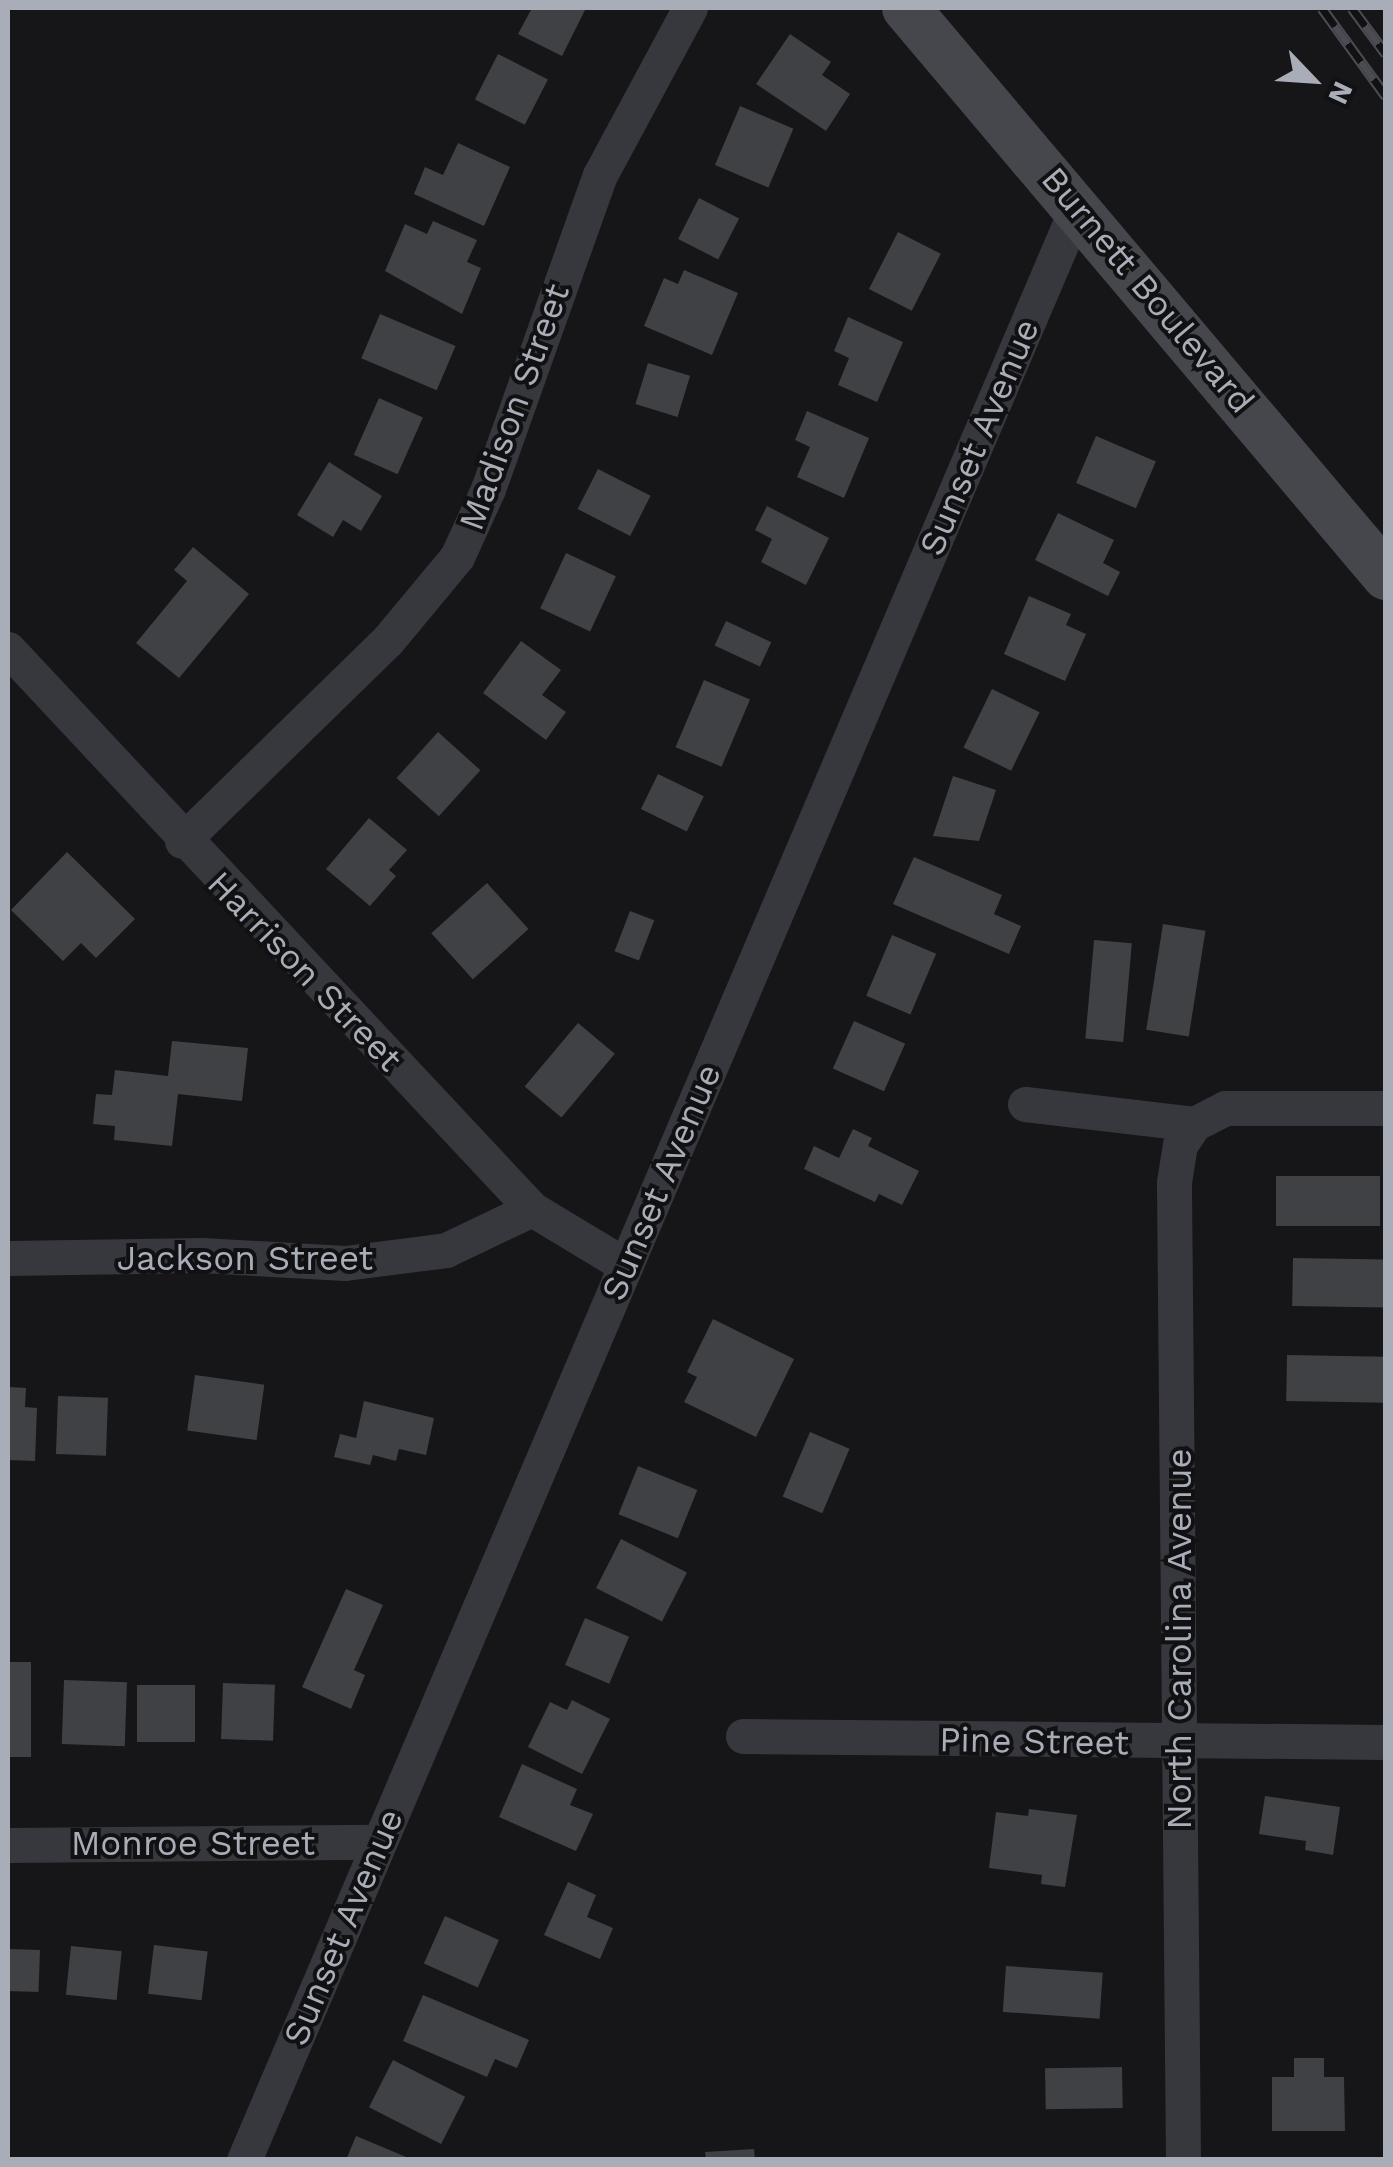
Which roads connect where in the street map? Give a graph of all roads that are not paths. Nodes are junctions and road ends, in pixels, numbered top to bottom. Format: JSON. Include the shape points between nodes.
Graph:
{"nodes":[{"id":1,"x":690,"y":8,"type":"edge"},
{"id":2,"x":906,"y":8,"type":"edge"},
{"id":3,"x":1078,"y":205,"type":"junction"},
{"id":4,"x":1386,"y":576,"type":"edge"},
{"id":5,"x":8,"y":649,"type":"edge"},
{"id":6,"x":182,"y":841,"type":"junction"},
{"id":7,"x":1025,"y":1104,"type":"dead end"},
{"id":8,"x":1386,"y":1108,"type":"edge"},
{"id":9,"x":1194,"y":1124,"type":"junction"},
{"id":10,"x":532,"y":1209,"type":"junction"},
{"id":11,"x":8,"y":1258,"type":"edge"},
{"id":12,"x":625,"y":1265,"type":"junction"},
{"id":13,"x":744,"y":1736,"type":"dead end"},
{"id":14,"x":1386,"y":1742,"type":"edge"},
{"id":15,"x":1178,"y":1744,"type":"junction"},
{"id":16,"x":379,"y":1842,"type":"junction"},
{"id":17,"x":8,"y":1845,"type":"edge"},
{"id":18,"x":244,"y":2160,"type":"edge"},
{"id":19,"x":1182,"y":2160,"type":"edge"}],
"edges":[{"from":1,"to":6,"type":"street","name":"Madison Street","via":[[600,175],[488,489],[456,557],[388,640]]},
{"from":2,"to":3,"type":"main road","name":"Burnett Boulevard"},
{"from":3,"to":4,"type":"main road","name":"Burnett Boulevard"},
{"from":3,"to":12,"type":"street","name":"Sunset Avenue"},
{"from":5,"to":6,"type":"street","name":"Harrison Street"},
{"from":6,"to":10,"type":"street","name":"Harrison Street"},
{"from":7,"to":9,"type":"street"},
{"from":8,"to":9,"type":"street","via":[[1224,1108]]},
{"from":9,"to":15,"type":"street","name":"North Carolina Avenue","via":[[1180,1145],[1174,1182]]},
{"from":10,"to":11,"type":"street","name":"Jackson Street","via":[[446,1250],[345,1264],[202,1255]]},
{"from":10,"to":12,"type":"street","name":"Harrison Street"},
{"from":12,"to":16,"type":"street","name":"Sunset Avenue"},
{"from":13,"to":15,"type":"street","name":"Pine Street"},
{"from":14,"to":15,"type":"street","name":"Pine Street"},
{"from":15,"to":19,"type":"street","name":"North Carolina Avenue"},
{"from":16,"to":17,"type":"street","name":"Monroe Street"},
{"from":16,"to":18,"type":"street","name":"Sunset Avenue"}]}
